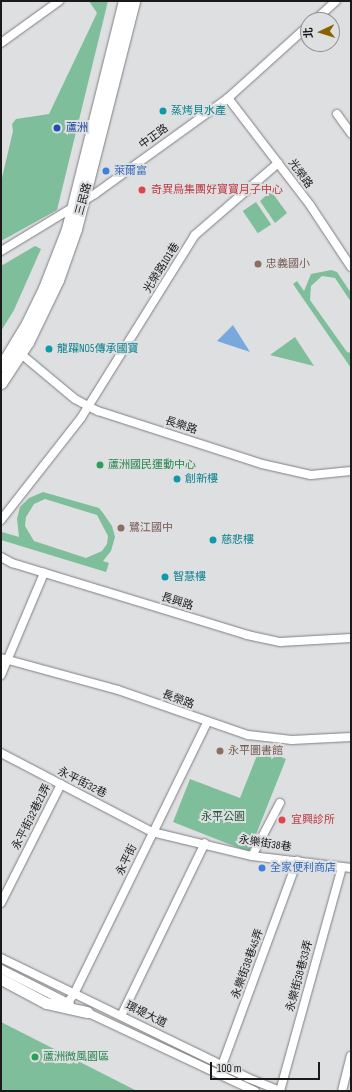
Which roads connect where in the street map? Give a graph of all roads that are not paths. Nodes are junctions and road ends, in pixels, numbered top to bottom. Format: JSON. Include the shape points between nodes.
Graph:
{"nodes":[{"id":1,"x":59,"y":1,"type":"edge"},
{"id":2,"x":124,"y":1,"type":"edge"},
{"id":3,"x":134,"y":1,"type":"edge"},
{"id":4,"x":336,"y":1,"type":"edge"},
{"id":5,"x":324,"y":12,"type":"edge"},
{"id":6,"x":300,"y":33,"type":"edge"},
{"id":7,"x":1,"y":43,"type":"edge"},
{"id":8,"x":228,"y":98,"type":"junction"},
{"id":9,"x":337,"y":114,"type":"dead end"},
{"id":10,"x":351,"y":133,"type":"edge"},
{"id":11,"x":278,"y":163,"type":"junction"},
{"id":12,"x":78,"y":204,"type":"junction"},
{"id":13,"x":1,"y":251,"type":"edge"},
{"id":14,"x":351,"y":267,"type":"edge"},
{"id":15,"x":20,"y":354,"type":"junction"},
{"id":16,"x":1,"y":366,"type":"edge"},
{"id":17,"x":1,"y":383,"type":"edge"},
{"id":18,"x":88,"y":406,"type":"junction"},
{"id":19,"x":351,"y":471,"type":"edge"},
{"id":20,"x":1,"y":520,"type":"edge"},
{"id":21,"x":1,"y":557,"type":"edge"},
{"id":22,"x":44,"y":573,"type":"junction"},
{"id":23,"x":351,"y":638,"type":"edge"},
{"id":24,"x":5,"y":659,"type":"edge"},
{"id":25,"x":1,"y":675,"type":"edge"},
{"id":26,"x":207,"y":722,"type":"junction"},
{"id":27,"x":351,"y":737,"type":"edge"},
{"id":28,"x":1,"y":753,"type":"edge"},
{"id":29,"x":61,"y":784,"type":"junction"},
{"id":30,"x":280,"y":803,"type":"dead end"},
{"id":31,"x":152,"y":832,"type":"junction"},
{"id":32,"x":205,"y":843,"type":"junction"},
{"id":33,"x":252,"y":856,"type":"junction"},
{"id":34,"x":297,"y":860,"type":"junction"},
{"id":35,"x":342,"y":867,"type":"junction"},
{"id":36,"x":351,"y":868,"type":"edge"},
{"id":37,"x":1,"y":903,"type":"edge"},
{"id":38,"x":1,"y":958,"type":"edge"},
{"id":39,"x":1,"y":969,"type":"edge"},
{"id":40,"x":1,"y":979,"type":"edge"},
{"id":41,"x":74,"y":994,"type":"junction"},
{"id":42,"x":65,"y":1004,"type":"junction"},
{"id":43,"x":87,"y":1012,"type":"joint"},
{"id":44,"x":121,"y":1016,"type":"junction"},
{"id":45,"x":351,"y":1056,"type":"edge"},
{"id":46,"x":223,"y":1065,"type":"junction"},
{"id":47,"x":219,"y":1075,"type":"junction"},
{"id":48,"x":255,"y":1091,"type":"edge"},
{"id":49,"x":281,"y":1091,"type":"edge"},
{"id":50,"x":342,"y":1091,"type":"edge"}],
"edges":[{"from":1,"to":7,"type":"street"},
{"from":2,"to":12,"type":"main road","name":"三民路"},
{"from":3,"to":12,"type":"main road","name":"三民路"},
{"from":4,"to":5,"type":"street"},
{"from":6,"to":8,"type":"street","name":"中正路"},
{"from":8,"to":11,"type":"street","name":"光榮路"},
{"from":8,"to":12,"type":"street","name":"中正路"},
{"from":9,"to":10,"type":"street"},
{"from":11,"to":14,"type":"street","name":"光榮路"},
{"from":11,"to":18,"type":"street","name":"光榮路101巷","via":[[195,236]]},
{"from":12,"to":13,"type":"street","name":"中正路"},
{"from":12,"to":15,"type":"main road","name":"三民路","via":[[58,280]]},
{"from":12,"to":16,"type":"main road","name":"三民路","via":[[44,288],[27,323]]},
{"from":15,"to":17,"type":"main road","name":"三民路"},
{"from":15,"to":18,"type":"street","name":"長樂路","via":[[75,399]]},
{"from":18,"to":19,"type":"street","name":"長樂路","via":[[262,464],[310,475]]},
{"from":18,"to":20,"type":"street","name":"光榮路101巷"},
{"from":21,"to":22,"type":"street","name":"長興路"},
{"from":22,"to":23,"type":"street","name":"長興路","via":[[247,635],[280,642]]},
{"from":22,"to":24,"type":"street"},
{"from":24,"to":25,"type":"street"},
{"from":24,"to":26,"type":"street","name":"長榮路","via":[[118,690]]},
{"from":26,"to":27,"type":"street","name":"長榮路","via":[[248,735],[292,740]]},
{"from":26,"to":31,"type":"street","name":"永平街"},
{"from":28,"to":29,"type":"street","name":"永平街32巷"},
{"from":29,"to":31,"type":"street","name":"永平街32巷"},
{"from":29,"to":37,"type":"street","name":"永平街32巷21弄"},
{"from":30,"to":33,"type":"street"},
{"from":31,"to":32,"type":"street","name":"永樂街38巷"},
{"from":31,"to":41,"type":"street","name":"永平街"},
{"from":32,"to":33,"type":"street","name":"永樂街38巷"},
{"from":32,"to":44,"type":"street"},
{"from":33,"to":34,"type":"street","name":"永樂街38巷"},
{"from":34,"to":35,"type":"street","name":"永樂街38巷"},
{"from":34,"to":46,"type":"street","name":"永樂街38巷45弄"},
{"from":35,"to":36,"type":"street","name":"永樂街38巷"},
{"from":35,"to":49,"type":"street","name":"永樂街38巷33弄"},
{"from":38,"to":41,"type":"street","name":"環堤大道"},
{"from":39,"to":42,"type":"street"},
{"from":40,"to":42,"type":"main road","via":[[46,1003]]},
{"from":41,"to":42,"type":"street","name":"永平街"},
{"from":41,"to":44,"type":"street","name":"環堤大道"},
{"from":42,"to":43,"type":"main road"},
{"from":43,"to":47,"type":"street","name":"環堤大道"},
{"from":44,"to":46,"type":"street","name":"環堤大道"},
{"from":45,"to":50,"type":"street"},
{"from":46,"to":47,"type":"street","name":"永樂街38巷45弄"},
{"from":46,"to":49,"type":"street","name":"環堤大道"},
{"from":47,"to":48,"type":"street","name":"環堤大道"}]}
